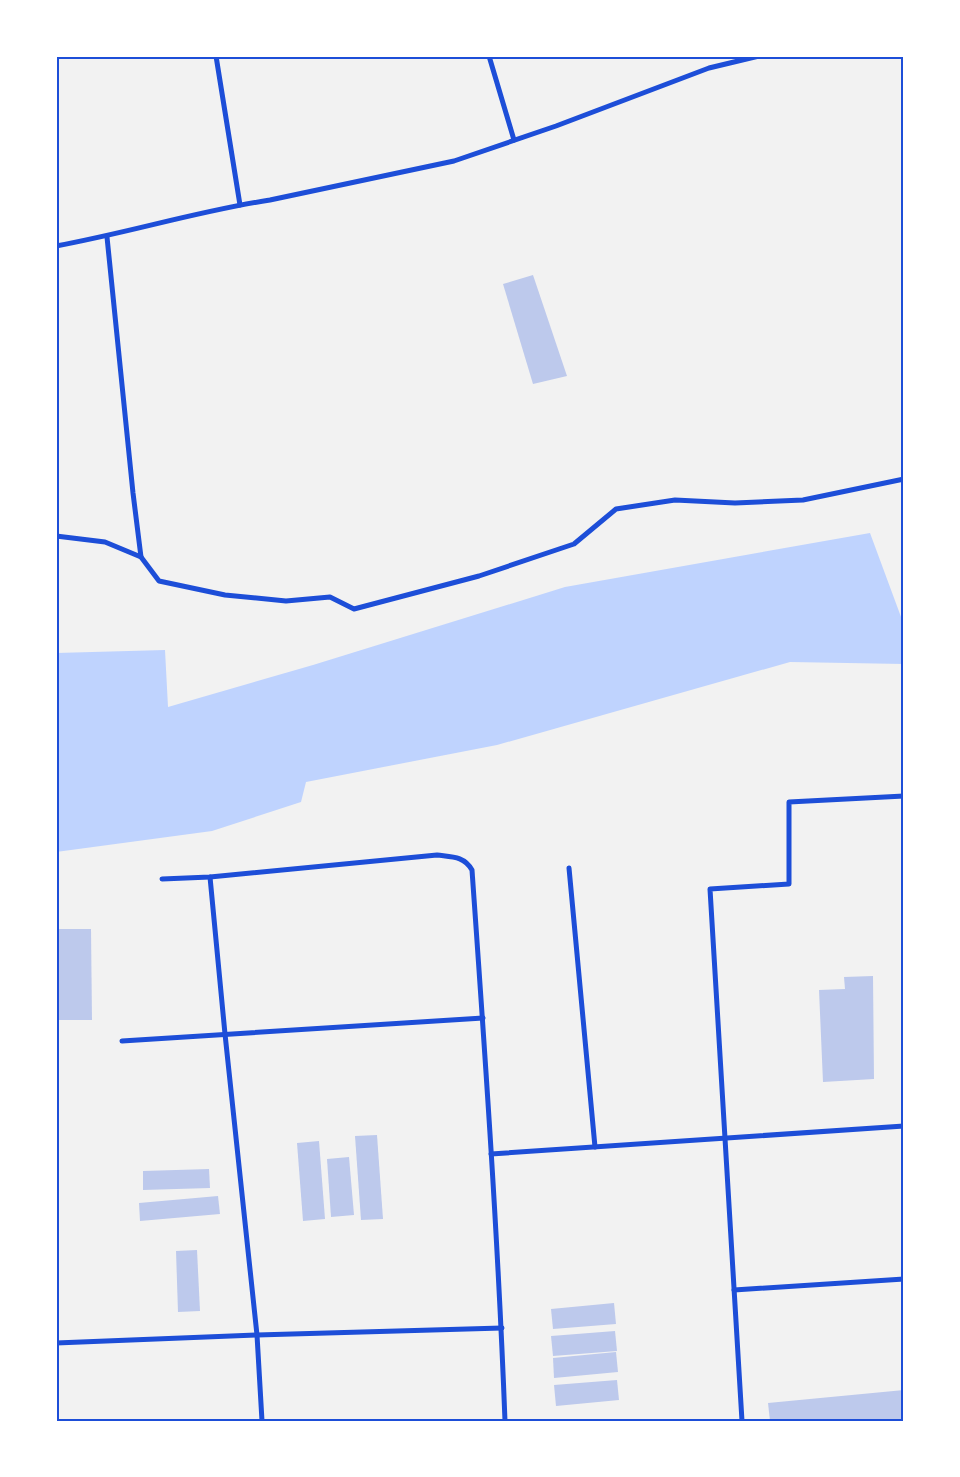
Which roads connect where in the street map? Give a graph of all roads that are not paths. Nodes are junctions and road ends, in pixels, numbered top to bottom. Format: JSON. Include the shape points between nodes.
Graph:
{"nodes":[{"id":1,"x":216,"y":56,"type":"edge"},
{"id":2,"x":490,"y":56,"type":"edge"},
{"id":3,"x":759,"y":56,"type":"edge"},
{"id":4,"x":514,"y":140,"type":"junction"},
{"id":5,"x":240,"y":205,"type":"junction"},
{"id":6,"x":107,"y":237,"type":"junction"},
{"id":7,"x":56,"y":246,"type":"edge"},
{"id":8,"x":904,"y":479,"type":"edge"},
{"id":9,"x":56,"y":536,"type":"edge"},
{"id":10,"x":141,"y":557,"type":"junction"},
{"id":11,"x":904,"y":796,"type":"edge"},
{"id":12,"x":569,"y":868,"type":"dead end"},
{"id":13,"x":210,"y":877,"type":"junction"},
{"id":14,"x":162,"y":879,"type":"dead end"},
{"id":15,"x":483,"y":1018,"type":"junction"},
{"id":16,"x":225,"y":1034,"type":"junction"},
{"id":17,"x":122,"y":1041,"type":"dead end"},
{"id":18,"x":904,"y":1126,"type":"edge"},
{"id":19,"x":726,"y":1138,"type":"junction"},
{"id":20,"x":595,"y":1147,"type":"junction"},
{"id":21,"x":491,"y":1154,"type":"junction"},
{"id":22,"x":904,"y":1279,"type":"edge"},
{"id":23,"x":734,"y":1290,"type":"junction"},
{"id":24,"x":502,"y":1328,"type":"junction"},
{"id":25,"x":257,"y":1335,"type":"junction"},
{"id":26,"x":56,"y":1343,"type":"edge"},
{"id":27,"x":262,"y":1421,"type":"edge"},
{"id":28,"x":505,"y":1421,"type":"edge"},
{"id":29,"x":742,"y":1421,"type":"edge"}],
"edges":[{"from":1,"to":5,"type":"street"},
{"from":2,"to":4,"type":"street"},
{"from":3,"to":4,"type":"street","via":[[709,68]]},
{"from":4,"to":5,"type":"street","via":[[454,161]]},
{"from":5,"to":6,"type":"street"},
{"from":6,"to":7,"type":"street"},
{"from":6,"to":10,"type":"street"},
{"from":8,"to":10,"type":"street","via":[[803,500],[675,500],[616,509],[574,544],[479,576],[354,609],[330,596],[286,601],[225,595],[159,581]]},
{"from":9,"to":10,"type":"street","via":[[104,542]]},
{"from":11,"to":19,"type":"street","via":[[789,802],[789,884],[710,889]]},
{"from":12,"to":20,"type":"street"},
{"from":13,"to":14,"type":"street"},
{"from":13,"to":15,"type":"street","via":[[437,855],[462,859],[472,870]]},
{"from":13,"to":16,"type":"street"},
{"from":15,"to":16,"type":"street"},
{"from":15,"to":21,"type":"street"},
{"from":16,"to":17,"type":"street"},
{"from":16,"to":25,"type":"street"},
{"from":18,"to":19,"type":"street"},
{"from":19,"to":20,"type":"street"},
{"from":19,"to":23,"type":"street"},
{"from":20,"to":21,"type":"street"},
{"from":21,"to":24,"type":"street"},
{"from":22,"to":23,"type":"street"},
{"from":23,"to":29,"type":"street"},
{"from":24,"to":25,"type":"street"},
{"from":24,"to":28,"type":"street"},
{"from":25,"to":26,"type":"street"},
{"from":25,"to":27,"type":"street"}]}
